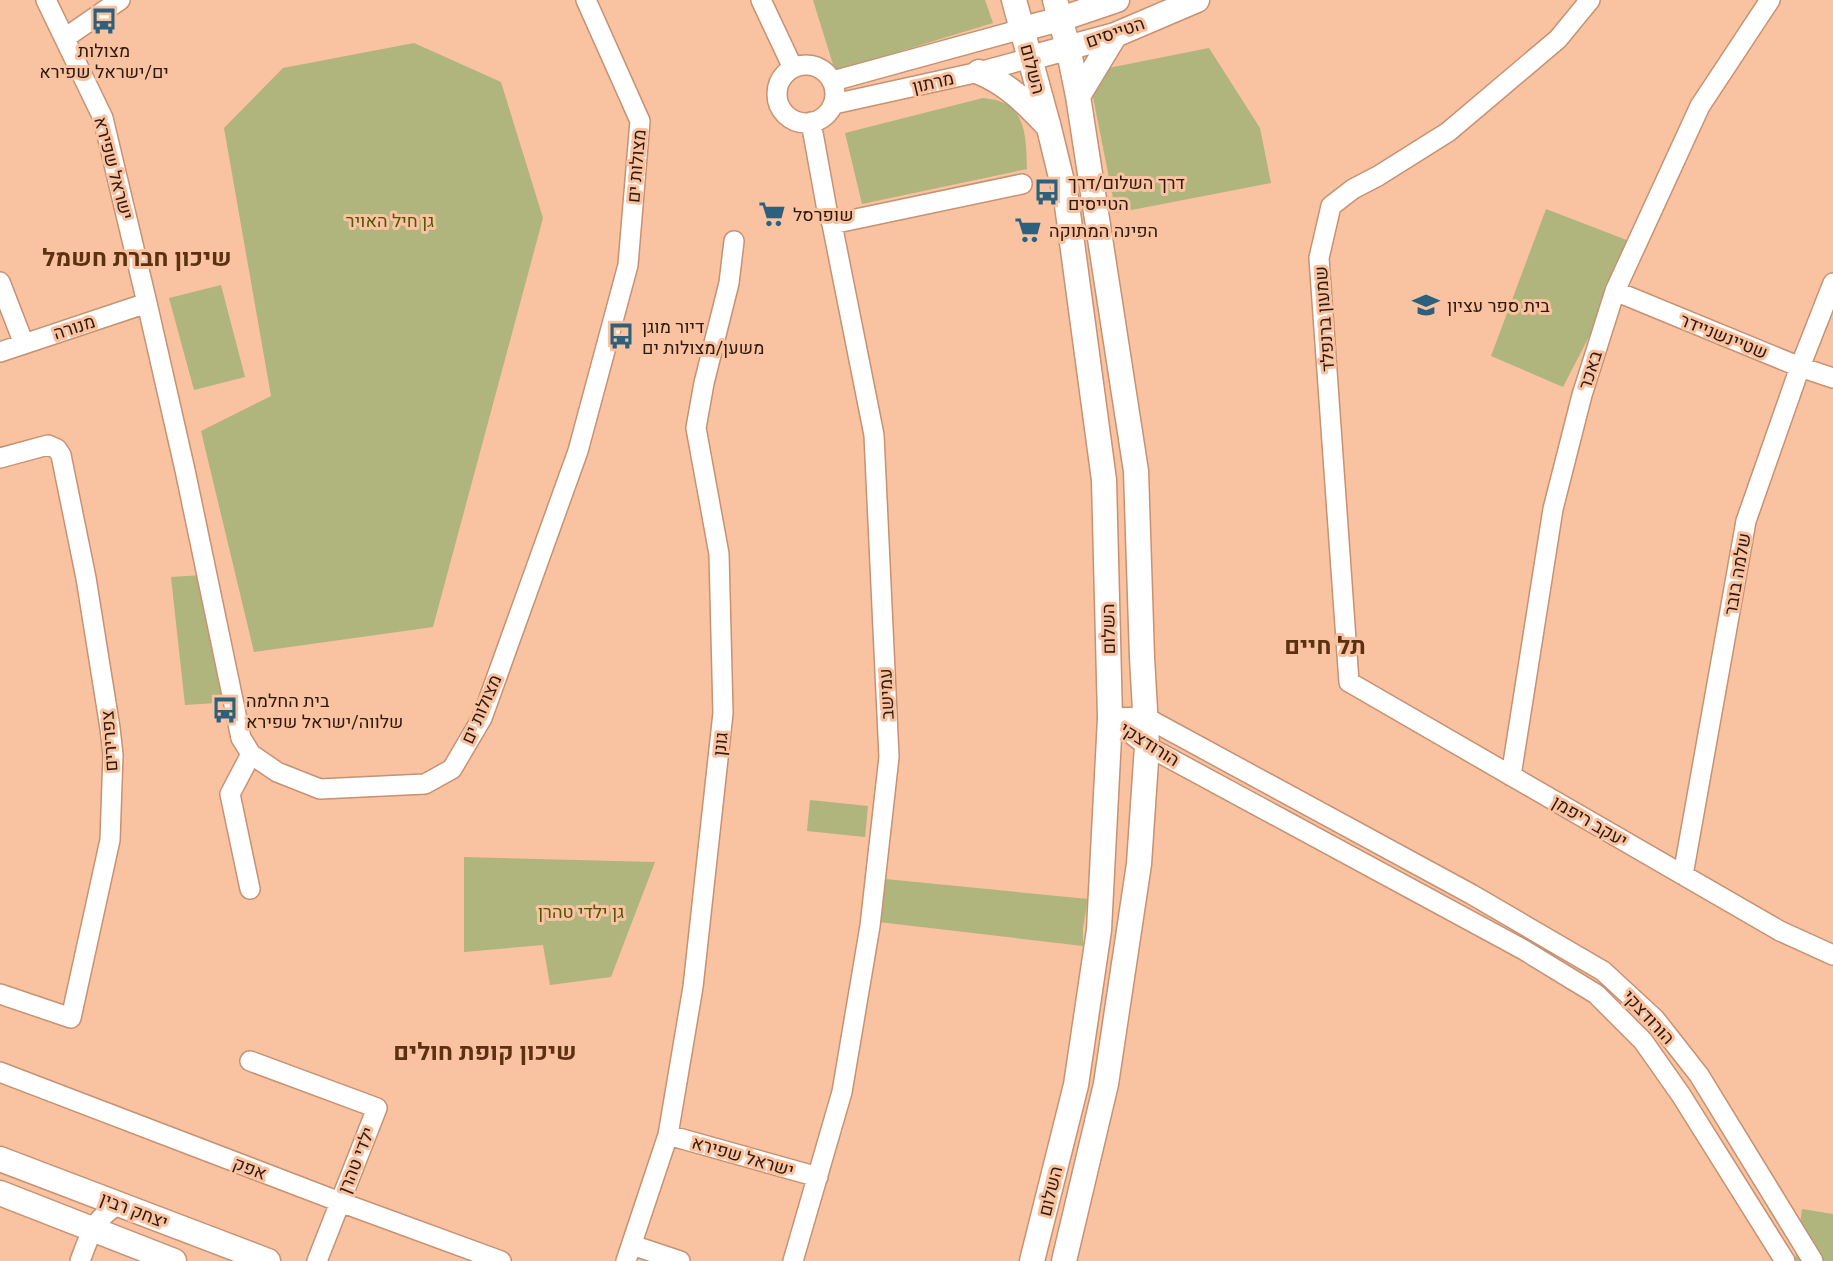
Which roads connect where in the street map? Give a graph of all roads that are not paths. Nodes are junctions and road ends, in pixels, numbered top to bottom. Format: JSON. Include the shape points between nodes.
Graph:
{"nodes":[{"id":1,"x":46,"y":0,"type":"edge"},
{"id":2,"x":120,"y":0,"type":"edge"},
{"id":3,"x":586,"y":0,"type":"edge"},
{"id":4,"x":761,"y":0,"type":"edge"},
{"id":5,"x":1014,"y":0,"type":"edge"},
{"id":6,"x":1117,"y":0,"type":"edge"},
{"id":7,"x":1197,"y":0,"type":"edge"},
{"id":8,"x":1590,"y":0,"type":"edge"},
{"id":9,"x":1770,"y":0,"type":"edge"},
{"id":10,"x":1058,"y":10,"type":"edge"},
{"id":11,"x":1022,"y":29,"type":"junction"},
{"id":12,"x":1115,"y":35,"type":"junction"},
{"id":13,"x":65,"y":38,"type":"junction"},
{"id":14,"x":1069,"y":47,"type":"junction"},
{"id":15,"x":1030,"y":58,"type":"junction"},
{"id":16,"x":793,"y":68,"type":"junction"},
{"id":17,"x":979,"y":72,"type":"junction"},
{"id":18,"x":833,"y":81,"type":"junction"},
{"id":19,"x":1078,"y":96,"type":"junction"},
{"id":20,"x":834,"y":104,"type":"junction"},
{"id":21,"x":811,"y":122,"type":"junction"},
{"id":22,"x":1049,"y":128,"type":"junction"},
{"id":23,"x":1021,"y":184,"type":"dead end"},
{"id":24,"x":832,"y":223,"type":"junction"},
{"id":25,"x":734,"y":241,"type":"dead end"},
{"id":26,"x":0,"y":282,"type":"edge"},
{"id":27,"x":1833,"y":283,"type":"edge"},
{"id":28,"x":1615,"y":291,"type":"junction"},
{"id":29,"x":147,"y":303,"type":"junction"},
{"id":30,"x":24,"y":344,"type":"junction"},
{"id":31,"x":0,"y":352,"type":"edge"},
{"id":32,"x":1800,"y":367,"type":"junction"},
{"id":33,"x":1833,"y":378,"type":"edge"},
{"id":34,"x":0,"y":458,"type":"edge"},
{"id":35,"x":1349,"y":682,"type":"joint"},
{"id":36,"x":1145,"y":717,"type":"junction"},
{"id":37,"x":1110,"y":719,"type":"junction"},
{"id":38,"x":1147,"y":746,"type":"junction"},
{"id":39,"x":251,"y":754,"type":"junction"},
{"id":40,"x":1511,"y":776,"type":"junction"},
{"id":41,"x":1683,"y":875,"type":"junction"},
{"id":42,"x":250,"y":889,"type":"dead end"},
{"id":43,"x":1833,"y":955,"type":"edge"},
{"id":44,"x":0,"y":994,"type":"edge"},
{"id":45,"x":250,"y":1061,"type":"dead end"},
{"id":46,"x":0,"y":1072,"type":"edge"},
{"id":47,"x":668,"y":1135,"type":"junction"},
{"id":48,"x":0,"y":1159,"type":"edge"},
{"id":49,"x":818,"y":1177,"type":"junction"},
{"id":50,"x":0,"y":1194,"type":"edge"},
{"id":51,"x":340,"y":1202,"type":"junction"},
{"id":52,"x":120,"y":1204,"type":"junction"},
{"id":53,"x":92,"y":1229,"type":"junction"},
{"id":54,"x":629,"y":1253,"type":"edge"},
{"id":55,"x":1778,"y":1259,"type":"edge"},
{"id":56,"x":80,"y":1261,"type":"edge"},
{"id":57,"x":174,"y":1261,"type":"edge"},
{"id":58,"x":268,"y":1261,"type":"edge"},
{"id":59,"x":317,"y":1261,"type":"edge"},
{"id":60,"x":501,"y":1261,"type":"edge"},
{"id":61,"x":680,"y":1261,"type":"edge"},
{"id":62,"x":793,"y":1261,"type":"edge"},
{"id":63,"x":1032,"y":1261,"type":"edge"},
{"id":64,"x":1064,"y":1261,"type":"edge"},
{"id":65,"x":1813,"y":1261,"type":"edge"}],
"edges":[{"from":1,"to":13,"type":"street","name":"ישראל שפירא"},
{"from":2,"to":13,"type":"street"},
{"from":3,"to":39,"type":"street","name":"מצולות ים","via":[[640,121],[628,265],[578,451],[482,718],[452,769],[425,784],[320,789],[277,772]]},
{"from":4,"to":16,"type":"street"},
{"from":5,"to":11,"type":"main road","name":"השלום"},
{"from":6,"to":10,"type":"main road","name":"הטייסים"},
{"from":7,"to":12,"type":"main road","name":"הטייסים"},
{"from":8,"to":35,"type":"street","name":"שמעון ברנפלד","via":[[1558,39],[1448,132],[1331,206],[1319,258]]},
{"from":9,"to":28,"type":"street","name":"באכר","via":[[1700,106]]},
{"from":10,"to":11,"type":"main road","name":"הטייסים"},
{"from":10,"to":14,"type":"main road","name":"השלום"},
{"from":11,"to":15,"type":"main road","name":"השלום"},
{"from":11,"to":18,"type":"street","name":"מרתון"},
{"from":12,"to":14,"type":"main road","name":"הטייסים"},
{"from":12,"to":19,"type":"main road"},
{"from":13,"to":29,"type":"street","name":"ישראל שפירא","via":[[103,118]]},
{"from":14,"to":15,"type":"main road","name":"הטייסים"},
{"from":14,"to":19,"type":"main road","name":"השלום"},
{"from":15,"to":17,"type":"street","name":"מרתון"},
{"from":15,"to":22,"type":"main road","name":"השלום"},
{"from":16,"to":18,"type":"street","via":[[817,66]]},
{"from":16,"to":21,"type":"street","via":[[778,86],[780,106],[794,120]]},
{"from":17,"to":20,"type":"street","name":"מרתון"},
{"from":17,"to":22,"type":"main road","via":[[998,80]]},
{"from":18,"to":20,"type":"street"},
{"from":19,"to":36,"type":"main road","name":"השלום","via":[[1136,471]]},
{"from":20,"to":21,"type":"street","via":[[830,112]]},
{"from":21,"to":24,"type":"street","name":"עמישב"},
{"from":22,"to":37,"type":"main road","name":"השלום","via":[[1066,198],[1104,480]]},
{"from":23,"to":24,"type":"street"},
{"from":24,"to":49,"type":"street","name":"עמישב","via":[[874,435],[889,757],[870,926],[845,1080]]},
{"from":25,"to":47,"type":"street","name":"גונן","via":[[729,283],[695,428],[719,554],[723,713],[693,987]]},
{"from":26,"to":30,"type":"street"},
{"from":27,"to":32,"type":"street","name":"שלמה בובר"},
{"from":28,"to":32,"type":"street","name":"שטיינשניידר"},
{"from":28,"to":40,"type":"street","name":"באכר","via":[[1581,396],[1552,509]]},
{"from":29,"to":30,"type":"street","name":"מנורה"},
{"from":29,"to":39,"type":"street","via":[[241,738]]},
{"from":30,"to":31,"type":"street","name":"מנורה"},
{"from":32,"to":33,"type":"street","name":"שטיינשניידר"},
{"from":32,"to":41,"type":"street","name":"שלמה בובר","via":[[1746,521]]},
{"from":34,"to":44,"type":"street","name":"צפרירים","via":[[48,445],[61,456],[86,578],[113,755],[110,839],[71,1018]]},
{"from":35,"to":40,"type":"street","name":"יעקב ריפמן"},
{"from":36,"to":37,"type":"street","name":"הורודצקי"},
{"from":36,"to":38,"type":"main road","name":"השלום"},
{"from":36,"to":65,"type":"street","name":"הורודצקי","via":[[1603,971],[1655,1019],[1699,1075]]},
{"from":37,"to":38,"type":"street","name":"הורודצקי"},
{"from":37,"to":63,"type":"main road","name":"השלום","via":[[1097,943],[1076,1085]]},
{"from":38,"to":55,"type":"street","name":"הורודצקי","via":[[1524,950],[1596,994],[1643,1041],[1681,1095]]},
{"from":38,"to":64,"type":"main road","name":"השלום","via":[[1139,864],[1106,1084]]},
{"from":39,"to":42,"type":"street","via":[[230,794]]},
{"from":40,"to":41,"type":"street","name":"יעקב ריפמן"},
{"from":41,"to":43,"type":"street","name":"יעקב ריפמן","via":[[1780,931]]},
{"from":45,"to":51,"type":"street","name":"ילדי טהרן","via":[[377,1108]]},
{"from":46,"to":51,"type":"street","name":"אפק"},
{"from":47,"to":49,"type":"street","name":"ישראל שפירא"},
{"from":47,"to":54,"type":"street","name":"גונן"},
{"from":48,"to":52,"type":"main road","name":"יצחק רבין"},
{"from":49,"to":62,"type":"street","name":"עמישב"},
{"from":50,"to":53,"type":"main road","name":"יצחק רבין"},
{"from":51,"to":59,"type":"street","name":"ילדי טהרן"},
{"from":51,"to":60,"type":"street","name":"אפק"},
{"from":52,"to":53,"type":"street"},
{"from":52,"to":58,"type":"main road","name":"יצחק רבין"},
{"from":53,"to":56,"type":"street"},
{"from":53,"to":57,"type":"main road","name":"יצחק רבין"},
{"from":54,"to":61,"type":"street"}]}
